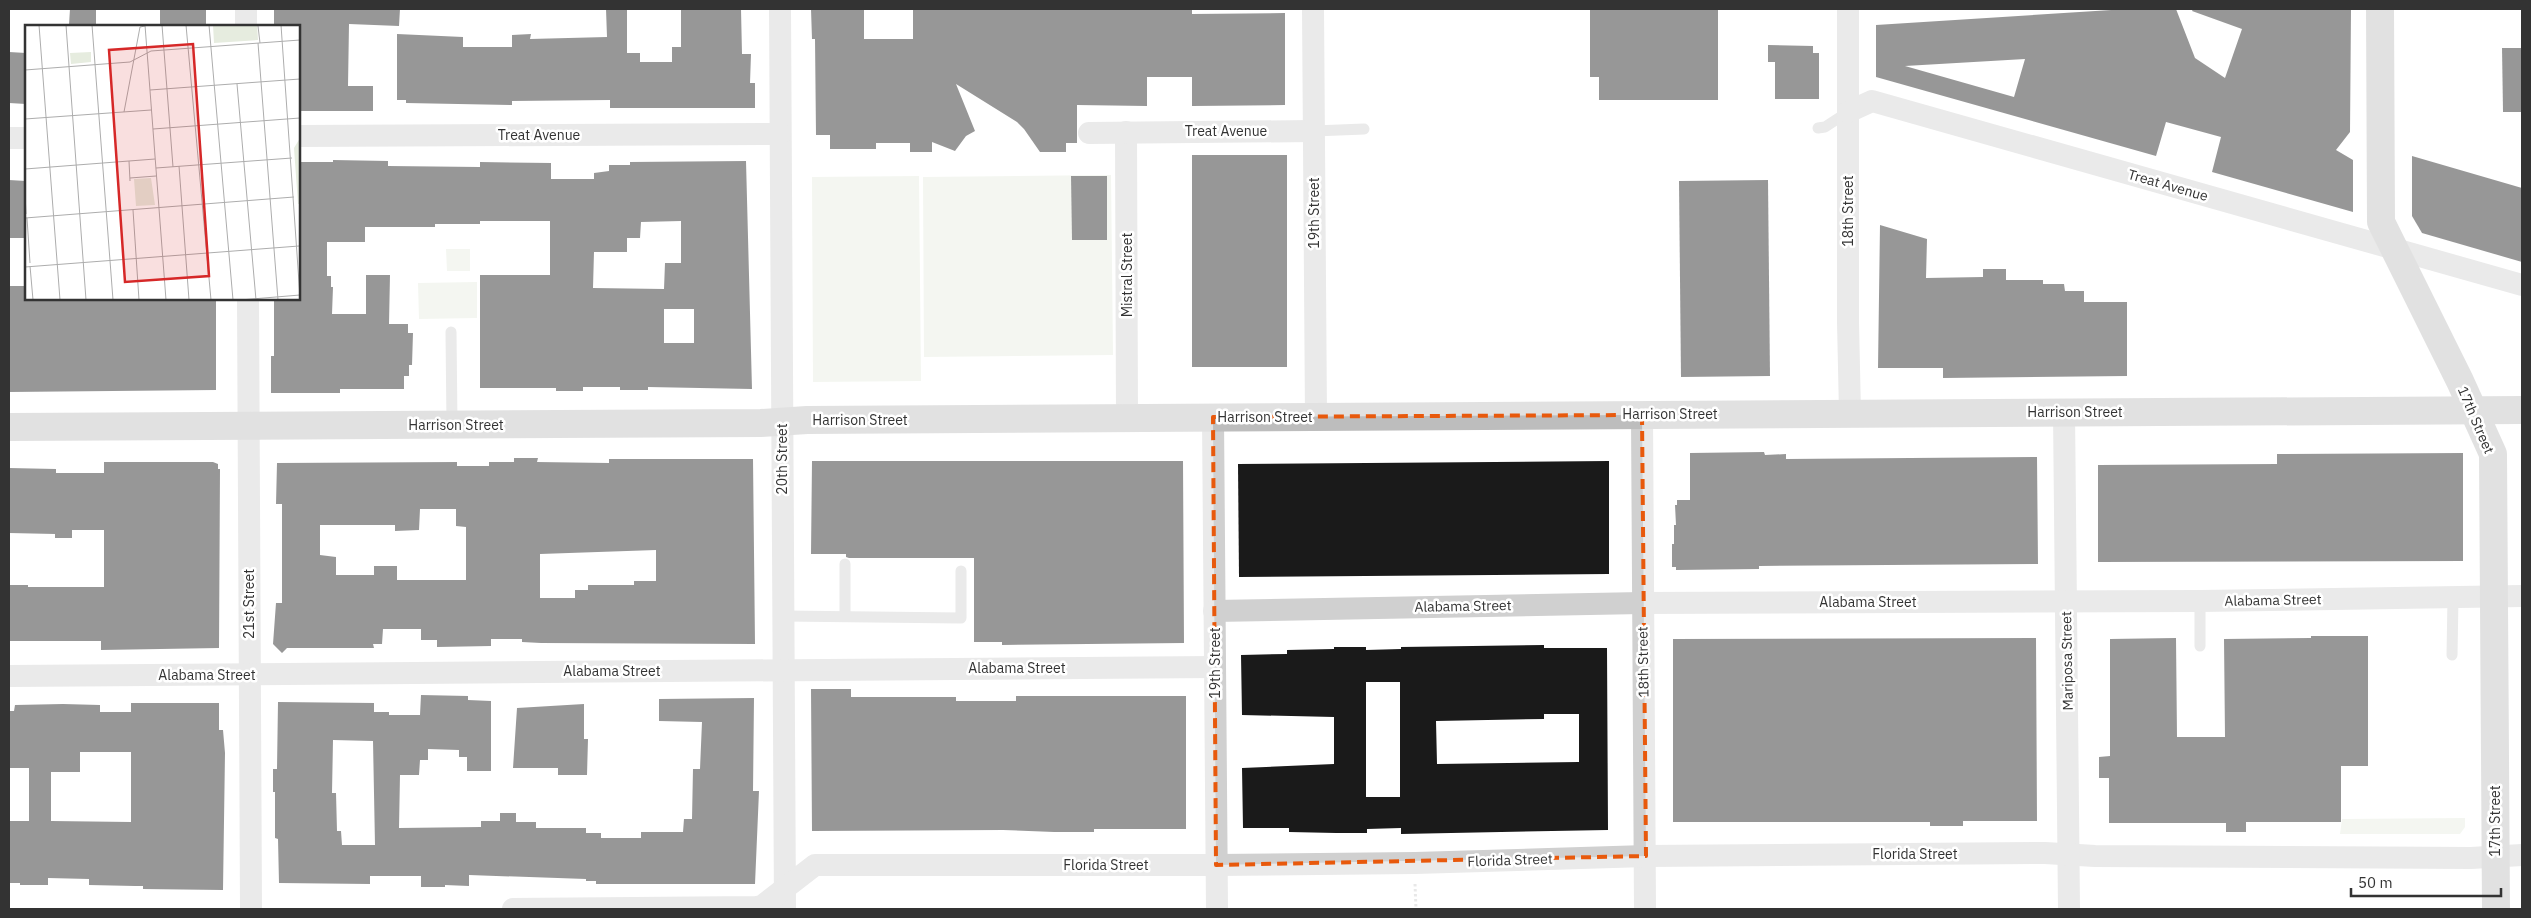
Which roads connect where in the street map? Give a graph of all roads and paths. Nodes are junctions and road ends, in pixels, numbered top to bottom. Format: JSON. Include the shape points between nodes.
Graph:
{"nodes":[{"id":1,"x":246,"y":9,"type":"edge"},
{"id":2,"x":780,"y":9,"type":"edge"},
{"id":3,"x":1313,"y":9,"type":"edge"},
{"id":4,"x":1848,"y":9,"type":"edge"},
{"id":5,"x":2380,"y":9,"type":"edge"},
{"id":6,"x":246,"y":25,"type":"edge"},
{"id":7,"x":1848,"y":112,"type":"junction"},
{"id":8,"x":1818,"y":128,"type":"dead end"},
{"id":9,"x":1364,"y":129,"type":"dead end"},
{"id":10,"x":1314,"y":131,"type":"junction"},
{"id":11,"x":1126,"y":132,"type":"junction"},
{"id":12,"x":1089,"y":133,"type":"dead end"},
{"id":13,"x":780,"y":134,"type":"junction"},
{"id":14,"x":300,"y":136,"type":"edge"},
{"id":15,"x":9,"y":138,"type":"edge"},
{"id":16,"x":25,"y":138,"type":"edge"},
{"id":17,"x":2395,"y":249,"type":"junction"},
{"id":18,"x":2522,"y":285,"type":"edge"},
{"id":19,"x":248,"y":300,"type":"edge"},
{"id":20,"x":451,"y":332,"type":"dead end"},
{"id":21,"x":2473,"y":410,"type":"junction"},
{"id":22,"x":2522,"y":410,"type":"edge"},
{"id":23,"x":2064,"y":412,"type":"junction"},
{"id":24,"x":1850,"y":413,"type":"junction"},
{"id":25,"x":1642,"y":415,"type":"junction"},
{"id":26,"x":1213,"y":417,"type":"junction"},
{"id":27,"x":1316,"y":417,"type":"junction"},
{"id":28,"x":1127,"y":418,"type":"junction"},
{"id":29,"x":781,"y":422,"type":"junction"},
{"id":30,"x":452,"y":425,"type":"junction"},
{"id":31,"x":248,"y":426,"type":"junction"},
{"id":32,"x":9,"y":427,"type":"edge"},
{"id":33,"x":846,"y":564,"type":"dead end"},
{"id":34,"x":961,"y":571,"type":"dead end"},
{"id":35,"x":2522,"y":596,"type":"edge"},
{"id":36,"x":2494,"y":597,"type":"junction"},
{"id":37,"x":2453,"y":598,"type":"junction"},
{"id":38,"x":2200,"y":601,"type":"junction"},
{"id":39,"x":2067,"y":602,"type":"junction"},
{"id":40,"x":1642,"y":603,"type":"junction"},
{"id":41,"x":1214,"y":611,"type":"junction"},
{"id":42,"x":783,"y":616,"type":"junction"},
{"id":43,"x":846,"y":616,"type":"junction"},
{"id":44,"x":2200,"y":646,"type":"dead end"},
{"id":45,"x":2452,"y":655,"type":"dead end"},
{"id":46,"x":1214,"y":667,"type":"junction"},
{"id":47,"x":783,"y":670,"type":"junction"},
{"id":48,"x":249,"y":674,"type":"junction"},
{"id":49,"x":9,"y":676,"type":"edge"},
{"id":50,"x":2069,"y":854,"type":"junction"},
{"id":51,"x":2522,"y":855,"type":"edge"},
{"id":52,"x":1646,"y":856,"type":"junction"},
{"id":53,"x":2495,"y":856,"type":"junction"},
{"id":54,"x":1216,"y":865,"type":"junction"},
{"id":55,"x":785,"y":887,"type":"junction"},
{"id":56,"x":251,"y":909,"type":"edge"},
{"id":57,"x":513,"y":909,"type":"edge"},
{"id":58,"x":785,"y":909,"type":"edge"},
{"id":59,"x":1217,"y":909,"type":"edge"},
{"id":60,"x":1645,"y":909,"type":"edge"},
{"id":61,"x":2069,"y":909,"type":"edge"},
{"id":62,"x":2496,"y":909,"type":"edge"}],
"edges":[{"from":1,"to":6,"type":"street"},
{"from":2,"to":13,"type":"street","name":"20th Street"},
{"from":3,"to":10,"type":"street","name":"19th Street"},
{"from":4,"to":7,"type":"street","name":"18th Street"},
{"from":5,"to":17,"type":"street","name":"17th Street","via":[[2381,222]]},
{"from":7,"to":8,"type":"lane","name":"Treat Avenue"},
{"from":7,"to":17,"type":"street","name":"Treat Avenue","via":[[1872,101]]},
{"from":7,"to":24,"type":"street","name":"18th Street"},
{"from":9,"to":10,"type":"lane","name":"Treat Avenue"},
{"from":10,"to":11,"type":"street","name":"Treat Avenue"},
{"from":10,"to":27,"type":"street","name":"19th Street"},
{"from":11,"to":12,"type":"street","name":"Treat Avenue"},
{"from":11,"to":28,"type":"street","name":"Mistral Street"},
{"from":13,"to":14,"type":"street","name":"Treat Avenue"},
{"from":13,"to":29,"type":"street","name":"20th Street"},
{"from":15,"to":16,"type":"street"},
{"from":17,"to":18,"type":"street","name":"Treat Avenue"},
{"from":17,"to":21,"type":"street","name":"17th Street"},
{"from":19,"to":31,"type":"street","name":"21st Street"},
{"from":20,"to":30,"type":"lane"},
{"from":21,"to":22,"type":"street","name":"Harrison Street"},
{"from":21,"to":23,"type":"street","name":"Harrison Street"},
{"from":21,"to":36,"type":"street","name":"17th Street","via":[[2493,454]]},
{"from":23,"to":24,"type":"street","name":"Harrison Street"},
{"from":23,"to":39,"type":"street","name":"Mariposa Street"},
{"from":24,"to":25,"type":"street","name":"Harrison Street"},
{"from":25,"to":27,"type":"street","name":"Harrison Street"},
{"from":25,"to":40,"type":"street","name":"18th Street"},
{"from":26,"to":27,"type":"street","name":"Harrison Street"},
{"from":26,"to":28,"type":"street","name":"Harrison Street"},
{"from":26,"to":41,"type":"street","name":"19th Street"},
{"from":28,"to":29,"type":"street","name":"Harrison Street"},
{"from":29,"to":30,"type":"street","name":"Harrison Street"},
{"from":29,"to":42,"type":"street","name":"20th Street"},
{"from":30,"to":31,"type":"street","name":"Harrison Street"},
{"from":31,"to":32,"type":"street","name":"Harrison Street"},
{"from":31,"to":48,"type":"street","name":"21st Street"},
{"from":33,"to":43,"type":"lane"},
{"from":34,"to":43,"type":"lane","via":[[961,618]]},
{"from":35,"to":36,"type":"street","name":"Alabama Street"},
{"from":36,"to":37,"type":"street","name":"Alabama Street"},
{"from":36,"to":53,"type":"street","name":"17th Street"},
{"from":37,"to":38,"type":"street","name":"Alabama Street"},
{"from":37,"to":45,"type":"lane"},
{"from":38,"to":39,"type":"street","name":"Alabama Street"},
{"from":38,"to":44,"type":"lane"},
{"from":39,"to":40,"type":"street","name":"Alabama Street"},
{"from":39,"to":50,"type":"street","name":"Mariposa Street"},
{"from":40,"to":41,"type":"street","name":"Alabama Street"},
{"from":40,"to":52,"type":"street","name":"18th Street"},
{"from":41,"to":46,"type":"street","name":"19th Street"},
{"from":42,"to":43,"type":"lane"},
{"from":42,"to":47,"type":"street","name":"20th Street"},
{"from":46,"to":47,"type":"street","name":"Alabama Street"},
{"from":46,"to":54,"type":"street","name":"19th Street"},
{"from":47,"to":48,"type":"street","name":"Alabama Street"},
{"from":47,"to":55,"type":"street","name":"20th Street"},
{"from":48,"to":49,"type":"street","name":"Alabama Street"},
{"from":48,"to":56,"type":"street","name":"21st Street"},
{"from":50,"to":52,"type":"street","name":"Florida Street"},
{"from":50,"to":53,"type":"street","name":"Florida Street"},
{"from":50,"to":61,"type":"street","name":"Mariposa Street"},
{"from":51,"to":53,"type":"street","name":"Florida Street"},
{"from":52,"to":54,"type":"street","name":"Florida Street"},
{"from":52,"to":60,"type":"street","name":"18th Street"},
{"from":53,"to":62,"type":"street","name":"17th Street"},
{"from":54,"to":55,"type":"street","name":"Florida Street","via":[[815,865]]},
{"from":54,"to":59,"type":"street","name":"19th Street"},
{"from":55,"to":57,"type":"street","name":"Florida Street","via":[[762,906],[756,907]]},
{"from":55,"to":58,"type":"street","name":"20th Street"}]}
